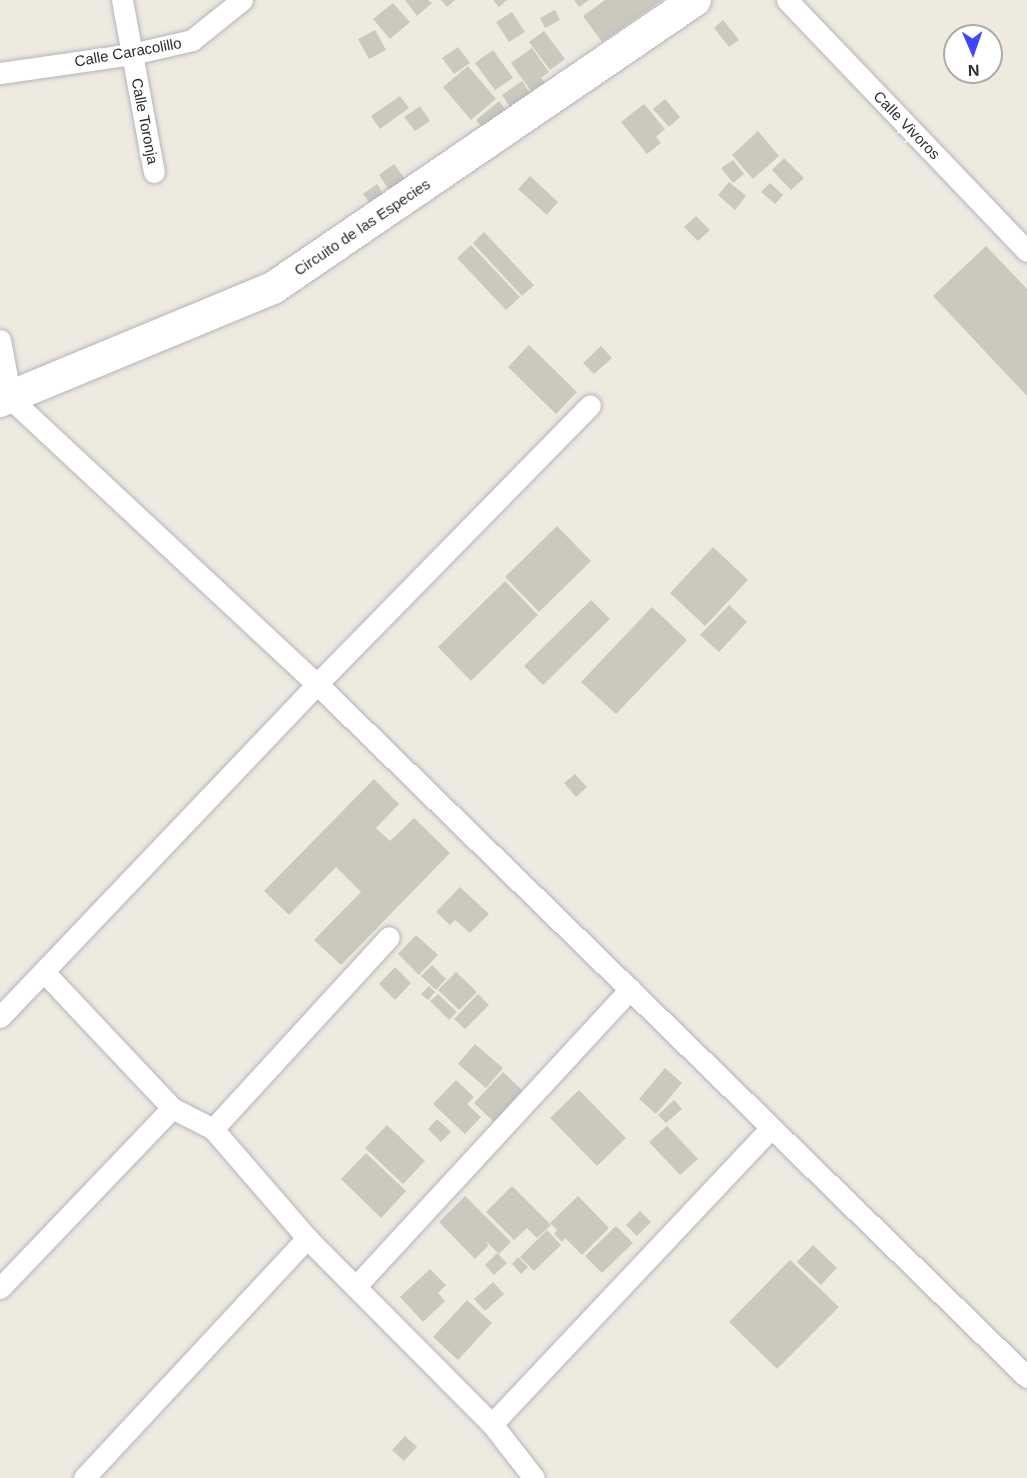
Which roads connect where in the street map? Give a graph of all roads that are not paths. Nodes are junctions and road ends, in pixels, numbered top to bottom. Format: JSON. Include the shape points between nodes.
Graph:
{"nodes":[{"id":1,"x":122,"y":0,"type":"edge"},
{"id":2,"x":695,"y":0,"type":"edge"},
{"id":3,"x":787,"y":0,"type":"edge"},
{"id":4,"x":241,"y":1,"type":"edge"},
{"id":5,"x":132,"y":54,"type":"junction"},
{"id":6,"x":0,"y":73,"type":"edge"},
{"id":7,"x":154,"y":172,"type":"dead end"},
{"id":8,"x":1027,"y":251,"type":"edge"},
{"id":9,"x":0,"y":340,"type":"edge"},
{"id":10,"x":6,"y":400,"type":"edge"},
{"id":11,"x":590,"y":405,"type":"dead end"},
{"id":12,"x":317,"y":684,"type":"junction"},
{"id":13,"x":389,"y":936,"type":"dead end"},
{"id":14,"x":44,"y":972,"type":"junction"},
{"id":15,"x":630,"y":989,"type":"junction"},
{"id":16,"x":0,"y":1017,"type":"edge"},
{"id":17,"x":172,"y":1108,"type":"junction"},
{"id":18,"x":771,"y":1128,"type":"junction"},
{"id":19,"x":213,"y":1129,"type":"junction"},
{"id":20,"x":307,"y":1238,"type":"junction"},
{"id":21,"x":357,"y":1285,"type":"junction"},
{"id":22,"x":0,"y":1288,"type":"edge"},
{"id":23,"x":1027,"y":1377,"type":"edge"},
{"id":24,"x":492,"y":1424,"type":"junction"},
{"id":25,"x":84,"y":1478,"type":"edge"},
{"id":26,"x":534,"y":1478,"type":"edge"}],
"edges":[{"from":1,"to":5,"type":"street","name":"Calle Toronja"},
{"from":2,"to":10,"type":"street","name":"Circuito de las Especies","via":[[273,288]]},
{"from":3,"to":8,"type":"street","name":"Calle Vivoros"},
{"from":4,"to":5,"type":"street","name":"Calle Caracolillo","via":[[192,40]]},
{"from":5,"to":6,"type":"street","name":"Calle Caracolillo"},
{"from":5,"to":7,"type":"street","name":"Calle Toronja"},
{"from":9,"to":10,"type":"street"},
{"from":10,"to":12,"type":"street"},
{"from":11,"to":12,"type":"street"},
{"from":12,"to":14,"type":"street"},
{"from":12,"to":15,"type":"street"},
{"from":13,"to":19,"type":"street"},
{"from":14,"to":16,"type":"street"},
{"from":14,"to":17,"type":"street"},
{"from":15,"to":18,"type":"street"},
{"from":15,"to":21,"type":"street"},
{"from":17,"to":19,"type":"street"},
{"from":17,"to":22,"type":"street"},
{"from":18,"to":23,"type":"street"},
{"from":18,"to":24,"type":"street"},
{"from":19,"to":20,"type":"street"},
{"from":20,"to":21,"type":"street"},
{"from":20,"to":25,"type":"street"},
{"from":21,"to":24,"type":"street"},
{"from":24,"to":26,"type":"street"}]}
